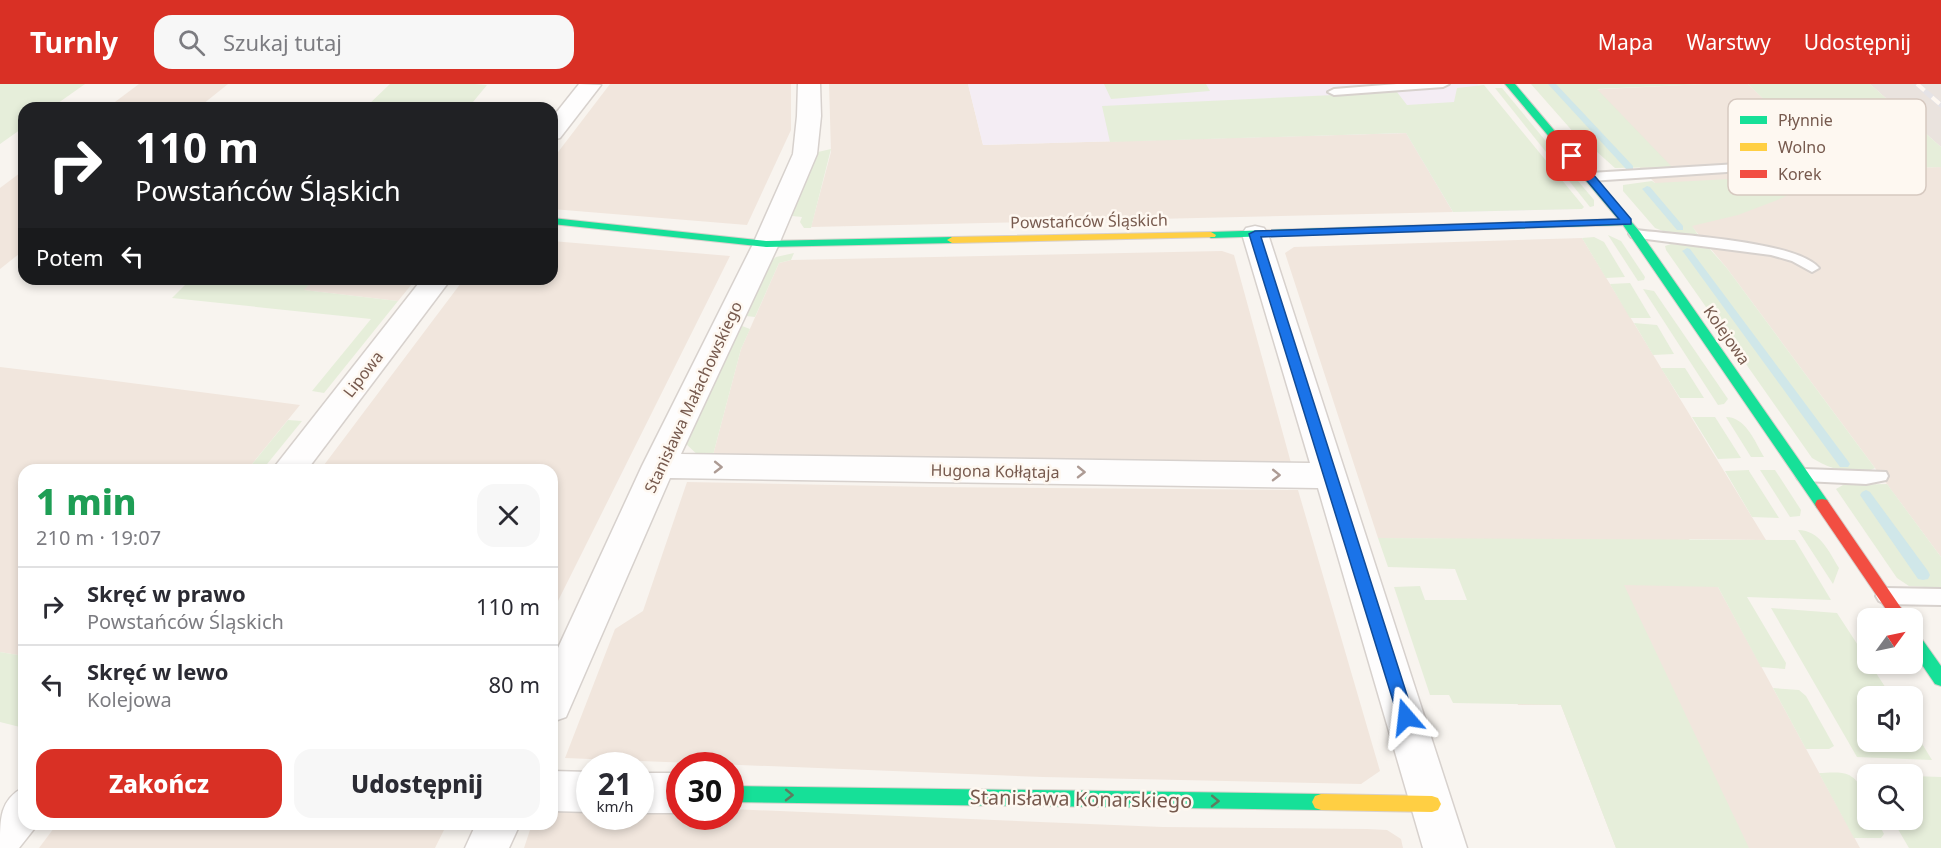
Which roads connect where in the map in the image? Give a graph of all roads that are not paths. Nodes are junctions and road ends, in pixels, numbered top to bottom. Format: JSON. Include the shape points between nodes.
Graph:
{"nodes":[{"id":1,"x":809,"y":84,"type":"edge"},
{"id":2,"x":1443,"y":84,"type":"edge"},
{"id":3,"x":1510,"y":84,"type":"edge"},
{"id":4,"x":590,"y":86,"type":"dead end"},
{"id":5,"x":1335,"y":92,"type":"dead end"},
{"id":6,"x":558,"y":126,"type":"edge"},
{"id":7,"x":1728,"y":169,"type":"edge"},
{"id":8,"x":1590,"y":177,"type":"junction"},
{"id":9,"x":558,"y":222,"type":"edge"},
{"id":10,"x":1627,"y":222,"type":"junction"},
{"id":11,"x":1255,"y":234,"type":"junction"},
{"id":12,"x":1636,"y":234,"type":"junction"},
{"id":13,"x":766,"y":244,"type":"junction"},
{"id":14,"x":1812,"y":268,"type":"dead end"},
{"id":15,"x":432,"y":285,"type":"edge"},
{"id":16,"x":293,"y":464,"type":"edge"},
{"id":17,"x":659,"y":466,"type":"junction"},
{"id":18,"x":1804,"y":475,"type":"junction"},
{"id":19,"x":1331,"y":476,"type":"junction"},
{"id":20,"x":1880,"y":476,"type":"dead end"},
{"id":21,"x":1885,"y":596,"type":"junction"},
{"id":22,"x":1941,"y":597,"type":"edge"},
{"id":23,"x":1893,"y":608,"type":"edge"},
{"id":24,"x":1923,"y":653,"type":"edge"},
{"id":25,"x":1941,"y":679,"type":"edge"},
{"id":26,"x":558,"y":691,"type":"edge"},
{"id":27,"x":558,"y":791,"type":"edge"},
{"id":28,"x":576,"y":792,"type":"edge"},
{"id":29,"x":744,"y":794,"type":"edge"},
{"id":30,"x":1432,"y":804,"type":"junction"},
{"id":31,"x":18,"y":815,"type":"edge"},
{"id":32,"x":495,"y":830,"type":"edge"},
{"id":33,"x":0,"y":838,"type":"edge"},
{"id":34,"x":487,"y":848,"type":"edge"},
{"id":35,"x":1445,"y":848,"type":"edge"}],
"edges":[{"from":1,"to":13,"type":"street","name":"Stanisława Małachowskiego","via":[[805,154]]},
{"from":2,"to":5,"type":"lane"},
{"from":3,"to":8,"type":"street","name":"Kolejowa"},
{"from":4,"to":6,"type":"street"},
{"from":7,"to":8,"type":"lane"},
{"from":8,"to":10,"type":"street","name":"Kolejowa"},
{"from":9,"to":13,"type":"street","name":"Powstańców Śląskich"},
{"from":10,"to":11,"type":"street","name":"Powstańców Śląskich"},
{"from":10,"to":12,"type":"street","name":"Kolejowa"},
{"from":11,"to":13,"type":"street","name":"Powstańców Śląskich"},
{"from":11,"to":19,"type":"street"},
{"from":12,"to":14,"type":"lane","via":[[1772,251],[1797,258]]},
{"from":12,"to":18,"type":"street","name":"Kolejowa"},
{"from":13,"to":17,"type":"street","name":"Stanisława Małachowskiego"},
{"from":15,"to":16,"type":"street","name":"Lipowa"},
{"from":17,"to":19,"type":"street","name":"Hugona Kołłątaja","one_way":true},
{"from":17,"to":26,"type":"street","name":"Stanisława Małachowskiego"},
{"from":18,"to":20,"type":"lane"},
{"from":18,"to":21,"type":"street","name":"Kolejowa"},
{"from":19,"to":30,"type":"street"},
{"from":21,"to":22,"type":"lane"},
{"from":21,"to":23,"type":"street","name":"Kolejowa"},
{"from":24,"to":25,"type":"street"},
{"from":27,"to":28,"type":"street"},
{"from":29,"to":30,"type":"street","name":"Stanisława Konarskiego","one_way":true},
{"from":30,"to":35,"type":"street"},
{"from":31,"to":33,"type":"street"},
{"from":32,"to":34,"type":"street"}]}
